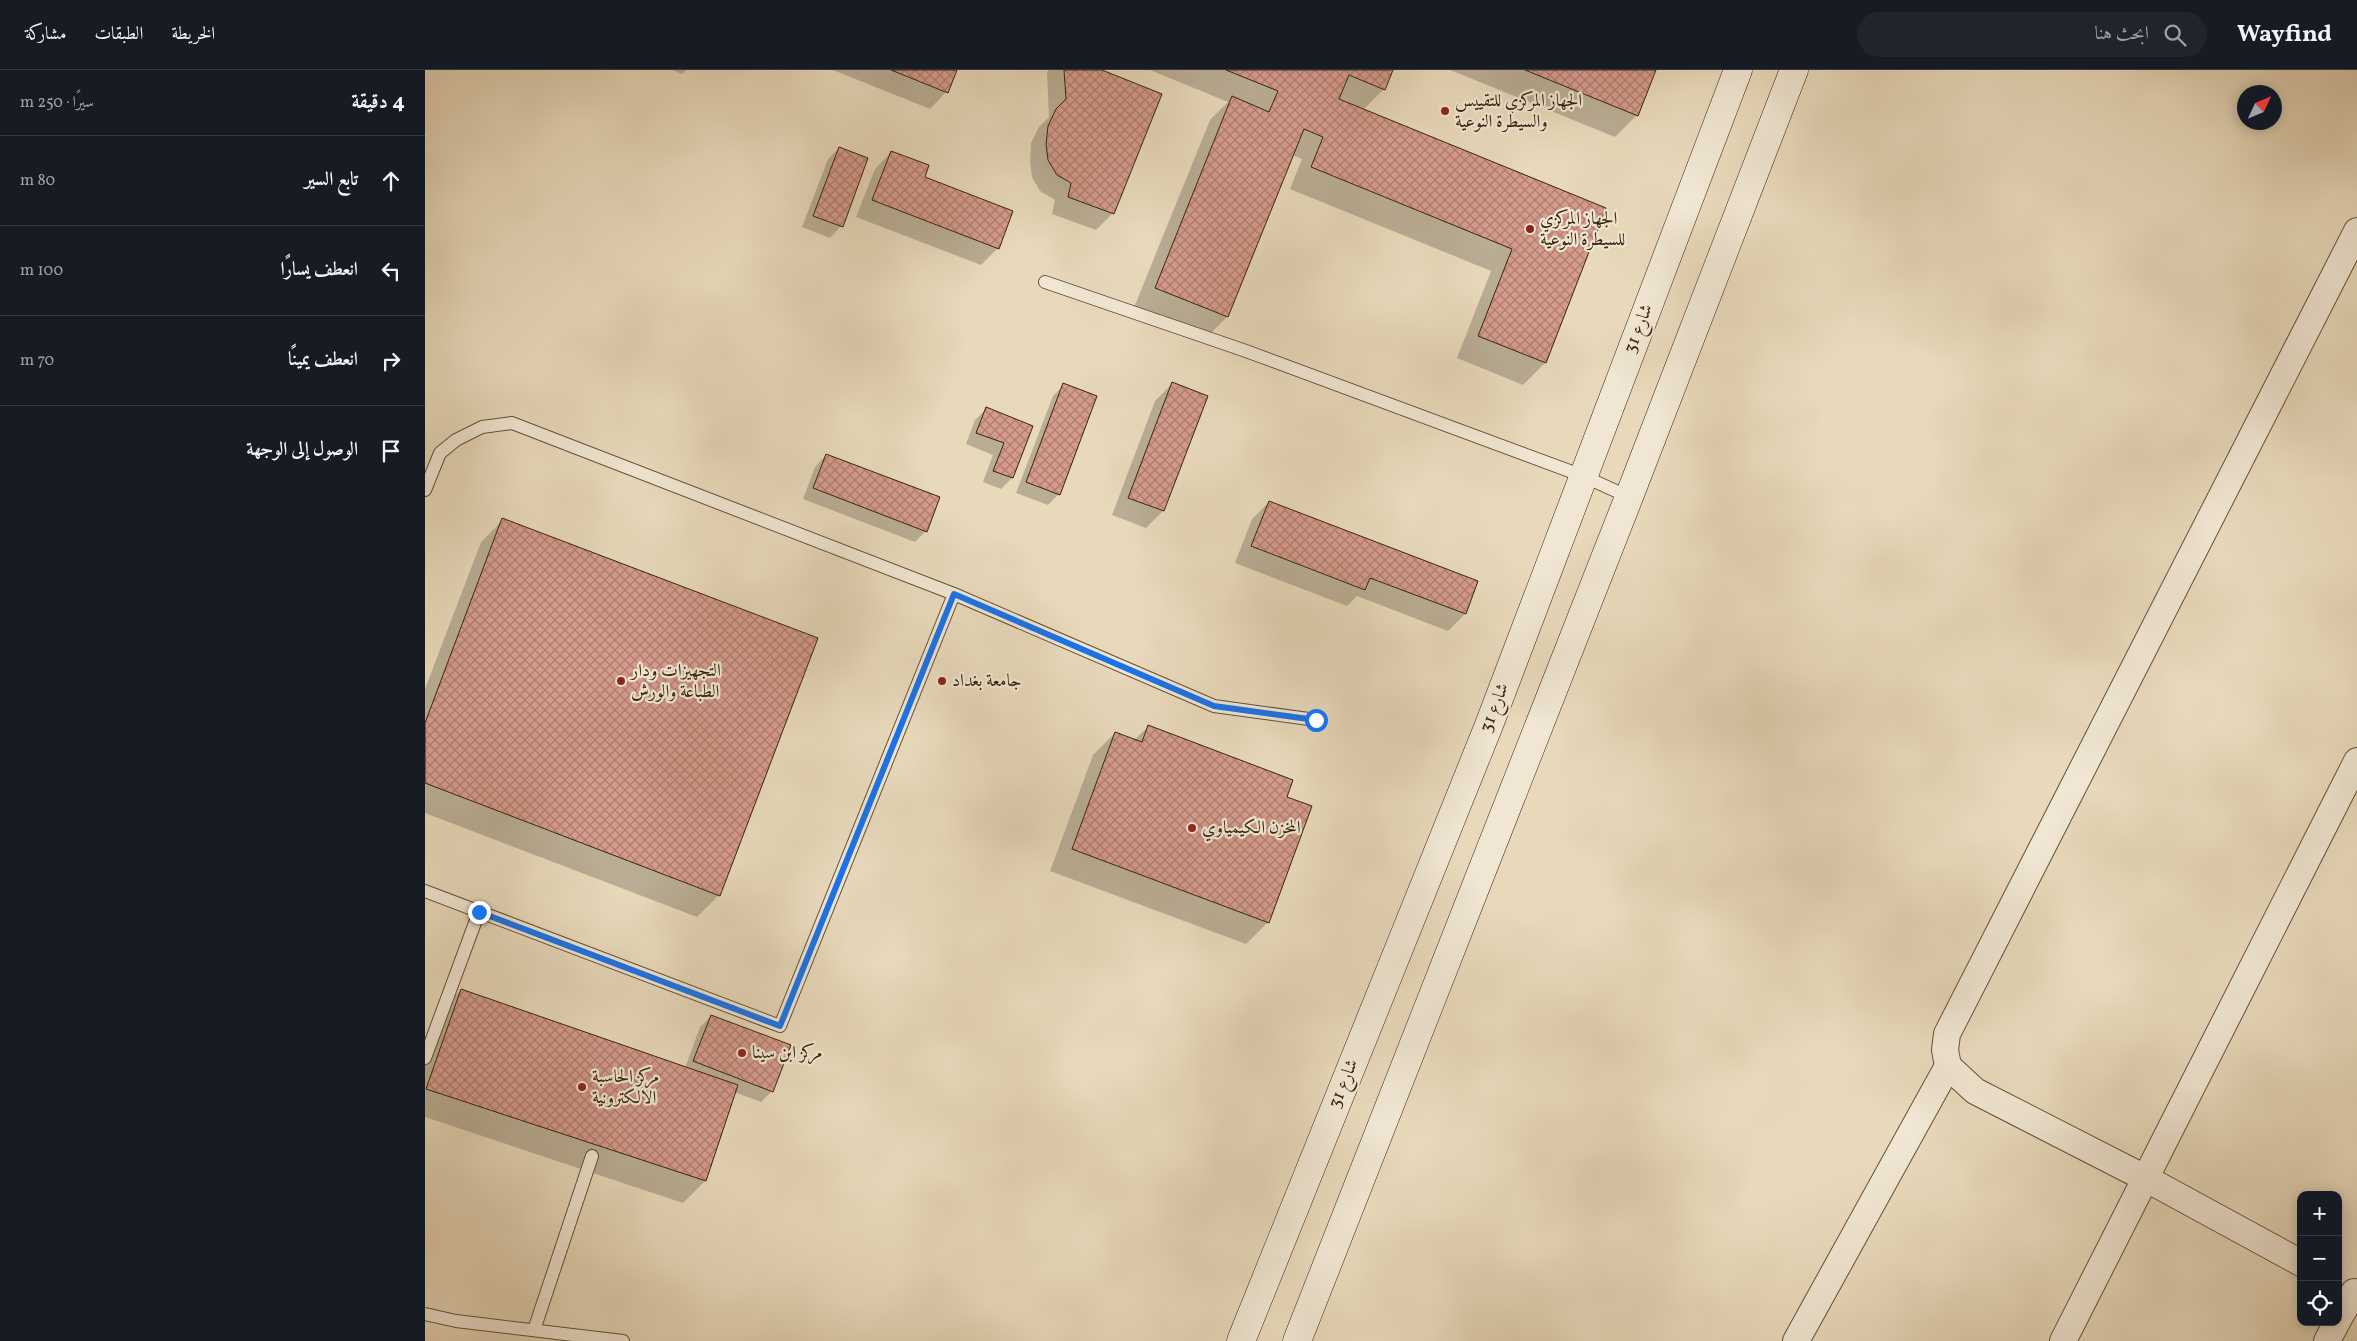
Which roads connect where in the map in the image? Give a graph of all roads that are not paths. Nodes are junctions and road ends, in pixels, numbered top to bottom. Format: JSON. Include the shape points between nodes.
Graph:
{"nodes":[{"id":1,"x":1738,"y":70,"type":"edge"},
{"id":2,"x":1794,"y":70,"type":"edge"},
{"id":3,"x":2357,"y":231,"type":"edge"},
{"id":4,"x":1045,"y":282,"type":"dead end"},
{"id":5,"x":1583,"y":476,"type":"junction"},
{"id":6,"x":425,"y":490,"type":"edge"},
{"id":7,"x":1629,"y":497,"type":"junction"},
{"id":8,"x":954,"y":594,"type":"junction"},
{"id":9,"x":1316,"y":720,"type":"dead end"},
{"id":10,"x":2357,"y":761,"type":"edge"},
{"id":11,"x":425,"y":891,"type":"edge"},
{"id":12,"x":479,"y":912,"type":"junction"},
{"id":13,"x":425,"y":1058,"type":"edge"},
{"id":14,"x":1947,"y":1066,"type":"junction"},
{"id":15,"x":592,"y":1156,"type":"dead end"},
{"id":16,"x":2145,"y":1178,"type":"junction"},
{"id":17,"x":2297,"y":1261,"type":"edge"},
{"id":18,"x":2350,"y":1289,"type":"edge"},
{"id":19,"x":2342,"y":1310,"type":"edge"},
{"id":20,"x":425,"y":1314,"type":"edge"},
{"id":21,"x":2335,"y":1326,"type":"edge"},
{"id":22,"x":534,"y":1330,"type":"junction"},
{"id":23,"x":623,"y":1341,"type":"edge"},
{"id":24,"x":1241,"y":1341,"type":"edge"},
{"id":25,"x":1297,"y":1341,"type":"edge"},
{"id":26,"x":1796,"y":1341,"type":"edge"},
{"id":27,"x":2063,"y":1341,"type":"edge"},
{"id":28,"x":2327,"y":1341,"type":"edge"}],
"edges":[{"from":1,"to":5,"type":"street","name":"شارع 31"},
{"from":2,"to":7,"type":"street"},
{"from":3,"to":14,"type":"street","via":[[1947,1034]]},
{"from":4,"to":5,"type":"lane","via":[[1246,351]]},
{"from":5,"to":7,"type":"lane"},
{"from":5,"to":24,"type":"street","name":"شارع 31","via":[[1489,725]]},
{"from":6,"to":8,"type":"lane","via":[[440,453],[456,440],[482,426],[513,423]]},
{"from":7,"to":25,"type":"street"},
{"from":8,"to":9,"type":"lane","via":[[1214,706]]},
{"from":8,"to":12,"type":"lane","via":[[780,1026]]},
{"from":10,"to":16,"type":"street"},
{"from":11,"to":12,"type":"lane"},
{"from":12,"to":13,"type":"lane"},
{"from":14,"to":16,"type":"street","via":[[1975,1091]]},
{"from":14,"to":26,"type":"street"},
{"from":15,"to":22,"type":"lane"},
{"from":16,"to":17,"type":"street"},
{"from":16,"to":27,"type":"street"},
{"from":18,"to":19,"type":"street"},
{"from":20,"to":22,"type":"lane"},
{"from":21,"to":28,"type":"street"},
{"from":22,"to":23,"type":"lane"}]}
